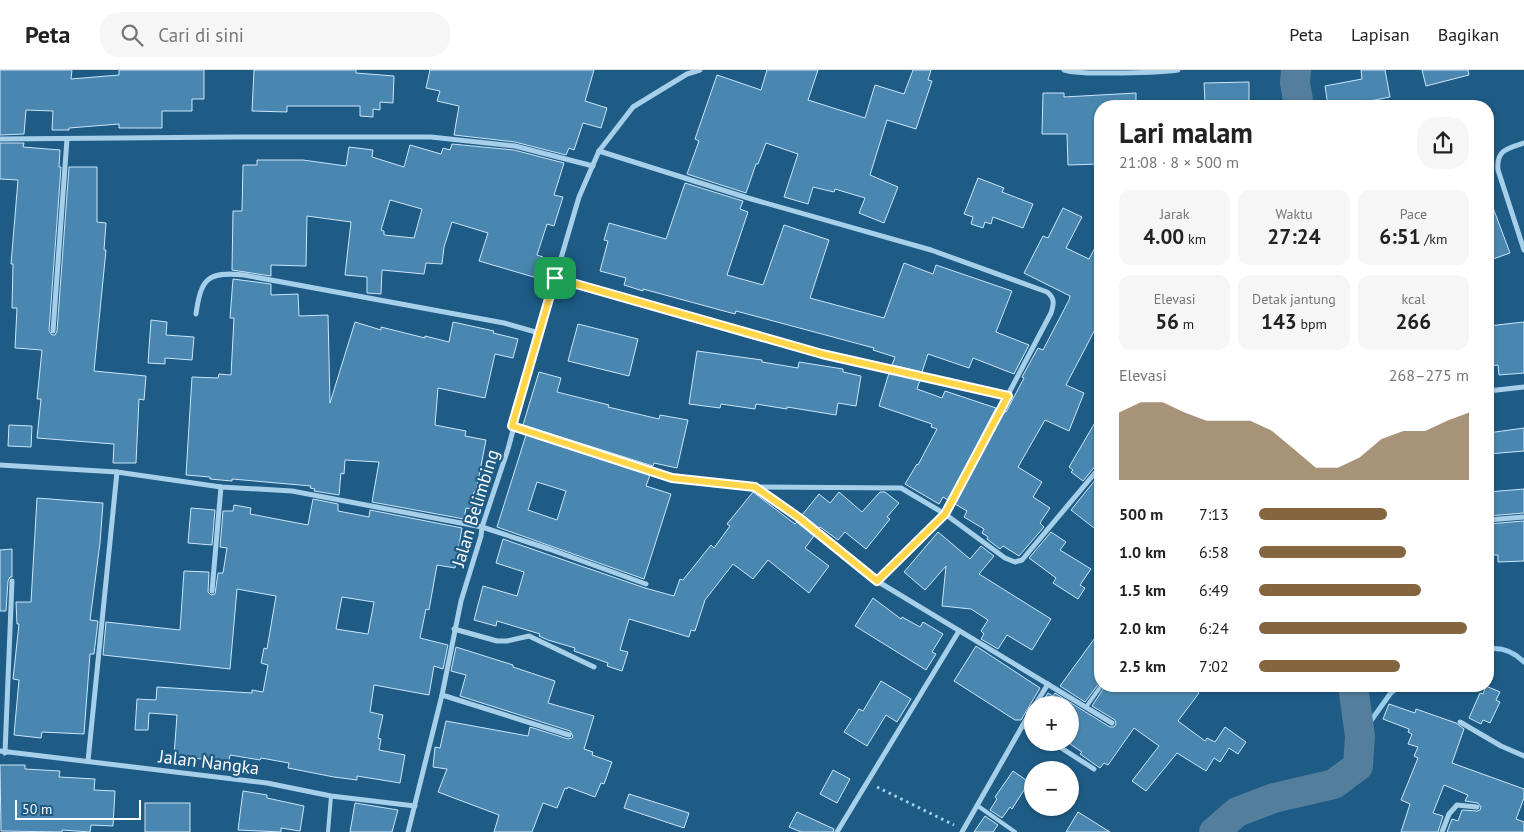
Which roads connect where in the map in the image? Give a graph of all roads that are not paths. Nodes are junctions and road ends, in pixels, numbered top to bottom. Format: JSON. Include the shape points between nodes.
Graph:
{"nodes":[{"id":1,"x":700,"y":70,"type":"edge"},
{"id":2,"x":1064,"y":70,"type":"edge"},
{"id":3,"x":1178,"y":70,"type":"edge"},
{"id":4,"x":687,"y":72,"type":"edge"},
{"id":5,"x":67,"y":139,"type":"junction"},
{"id":6,"x":0,"y":140,"type":"edge"},
{"id":7,"x":1524,"y":143,"type":"edge"},
{"id":8,"x":599,"y":151,"type":"junction"},
{"id":9,"x":593,"y":166,"type":"junction"},
{"id":10,"x":1524,"y":250,"type":"edge"},
{"id":11,"x":555,"y":278,"type":"junction"},
{"id":12,"x":196,"y":314,"type":"dead end"},
{"id":13,"x":53,"y":331,"type":"dead end"},
{"id":14,"x":538,"y":333,"type":"junction"},
{"id":15,"x":1524,"y":387,"type":"edge"},
{"id":16,"x":1494,"y":390,"type":"edge"},
{"id":17,"x":1008,"y":396,"type":"junction"},
{"id":18,"x":512,"y":426,"type":"junction"},
{"id":19,"x":0,"y":465,"type":"edge"},
{"id":20,"x":117,"y":472,"type":"junction"},
{"id":21,"x":1094,"y":474,"type":"edge"},
{"id":22,"x":221,"y":487,"type":"junction"},
{"id":23,"x":755,"y":487,"type":"junction"},
{"id":24,"x":945,"y":514,"type":"junction"},
{"id":25,"x":1524,"y":517,"type":"edge"},
{"id":26,"x":1494,"y":520,"type":"edge"},
{"id":27,"x":482,"y":527,"type":"junction"},
{"id":28,"x":12,"y":581,"type":"dead end"},
{"id":29,"x":877,"y":581,"type":"junction"},
{"id":30,"x":646,"y":584,"type":"dead end"},
{"id":31,"x":212,"y":591,"type":"dead end"},
{"id":32,"x":454,"y":630,"type":"junction"},
{"id":33,"x":960,"y":631,"type":"junction"},
{"id":34,"x":594,"y":667,"type":"dead end"},
{"id":35,"x":1048,"y":684,"type":"junction"},
{"id":36,"x":1097,"y":692,"type":"edge"},
{"id":37,"x":442,"y":695,"type":"junction"},
{"id":38,"x":1041,"y":696,"type":"edge"},
{"id":39,"x":1086,"y":707,"type":"junction"},
{"id":40,"x":1460,"y":722,"type":"dead end"},
{"id":41,"x":1112,"y":723,"type":"dead end"},
{"id":42,"x":1023,"y":725,"type":"edge"},
{"id":43,"x":569,"y":735,"type":"dead end"},
{"id":44,"x":1066,"y":751,"type":"edge"},
{"id":45,"x":2,"y":752,"type":"edge"},
{"id":46,"x":1524,"y":756,"type":"edge"},
{"id":47,"x":88,"y":761,"type":"junction"},
{"id":48,"x":1094,"y":769,"type":"dead end"},
{"id":49,"x":331,"y":796,"type":"junction"},
{"id":50,"x":415,"y":806,"type":"junction"},
{"id":51,"x":978,"y":806,"type":"junction"},
{"id":52,"x":1477,"y":807,"type":"dead end"},
{"id":53,"x":963,"y":831,"type":"edge"},
{"id":54,"x":328,"y":832,"type":"edge"},
{"id":55,"x":408,"y":832,"type":"edge"},
{"id":56,"x":837,"y":832,"type":"edge"},
{"id":57,"x":1015,"y":832,"type":"edge"},
{"id":58,"x":1442,"y":832,"type":"edge"}],
"edges":[{"from":1,"to":4,"type":"street","name":"Jalan Belimbing"},
{"from":2,"to":3,"type":"street","via":[[1073,73],[1155,73]]},
{"from":4,"to":8,"type":"street","name":"Jalan Belimbing","via":[[633,107]]},
{"from":5,"to":6,"type":"street"},
{"from":5,"to":9,"type":"street","via":[[431,137],[515,146]]},
{"from":5,"to":13,"type":"street"},
{"from":7,"to":10,"type":"street","via":[[1501,153],[1497,161]]},
{"from":8,"to":9,"type":"street","name":"Jalan Belimbing"},
{"from":8,"to":17,"type":"street","via":[[931,250],[1047,292],[1054,304],[1052,313]]},
{"from":9,"to":11,"type":"street","name":"Jalan Belimbing"},
{"from":11,"to":14,"type":"street","name":"Jalan Belimbing"},
{"from":11,"to":17,"type":"street","via":[[822,354]]},
{"from":12,"to":14,"type":"street","via":[[204,282],[224,273],[504,323]]},
{"from":14,"to":18,"type":"street","name":"Jalan Belimbing"},
{"from":15,"to":16,"type":"street"},
{"from":17,"to":24,"type":"street"},
{"from":18,"to":23,"type":"street","via":[[672,478]]},
{"from":18,"to":27,"type":"street","name":"Jalan Belimbing","via":[[508,449]]},
{"from":19,"to":20,"type":"street"},
{"from":20,"to":22,"type":"street"},
{"from":20,"to":47,"type":"street"},
{"from":21,"to":24,"type":"street","via":[[1018,562],[1005,558]]},
{"from":22,"to":27,"type":"street","via":[[292,491]]},
{"from":22,"to":31,"type":"street"},
{"from":23,"to":24,"type":"street","via":[[896,487]]},
{"from":23,"to":29,"type":"street"},
{"from":24,"to":29,"type":"street"},
{"from":25,"to":26,"type":"street"},
{"from":27,"to":30,"type":"street"},
{"from":27,"to":32,"type":"street","name":"Jalan Belimbing"},
{"from":28,"to":45,"type":"street"},
{"from":29,"to":33,"type":"street"},
{"from":32,"to":34,"type":"street","via":[[497,641],[529,636]]},
{"from":32,"to":37,"type":"street","name":"Jalan Belimbing"},
{"from":33,"to":35,"type":"street"},
{"from":33,"to":56,"type":"street"},
{"from":35,"to":38,"type":"street"},
{"from":35,"to":39,"type":"street"},
{"from":36,"to":39,"type":"lane"},
{"from":37,"to":43,"type":"street"},
{"from":37,"to":50,"type":"street","name":"Jalan Belimbing"},
{"from":39,"to":41,"type":"street"},
{"from":40,"to":46,"type":"street"},
{"from":42,"to":51,"type":"street"},
{"from":44,"to":48,"type":"street"},
{"from":45,"to":47,"type":"street","name":"Jalan Nangka"},
{"from":47,"to":49,"type":"street","name":"Jalan Nangka","via":[[267,783]]},
{"from":49,"to":50,"type":"street","name":"Jalan Nangka"},
{"from":49,"to":54,"type":"lane"},
{"from":50,"to":55,"type":"street","name":"Jalan Belimbing"},
{"from":51,"to":53,"type":"street"},
{"from":51,"to":57,"type":"lane"},
{"from":52,"to":58,"type":"street","via":[[1457,804]]}]}
